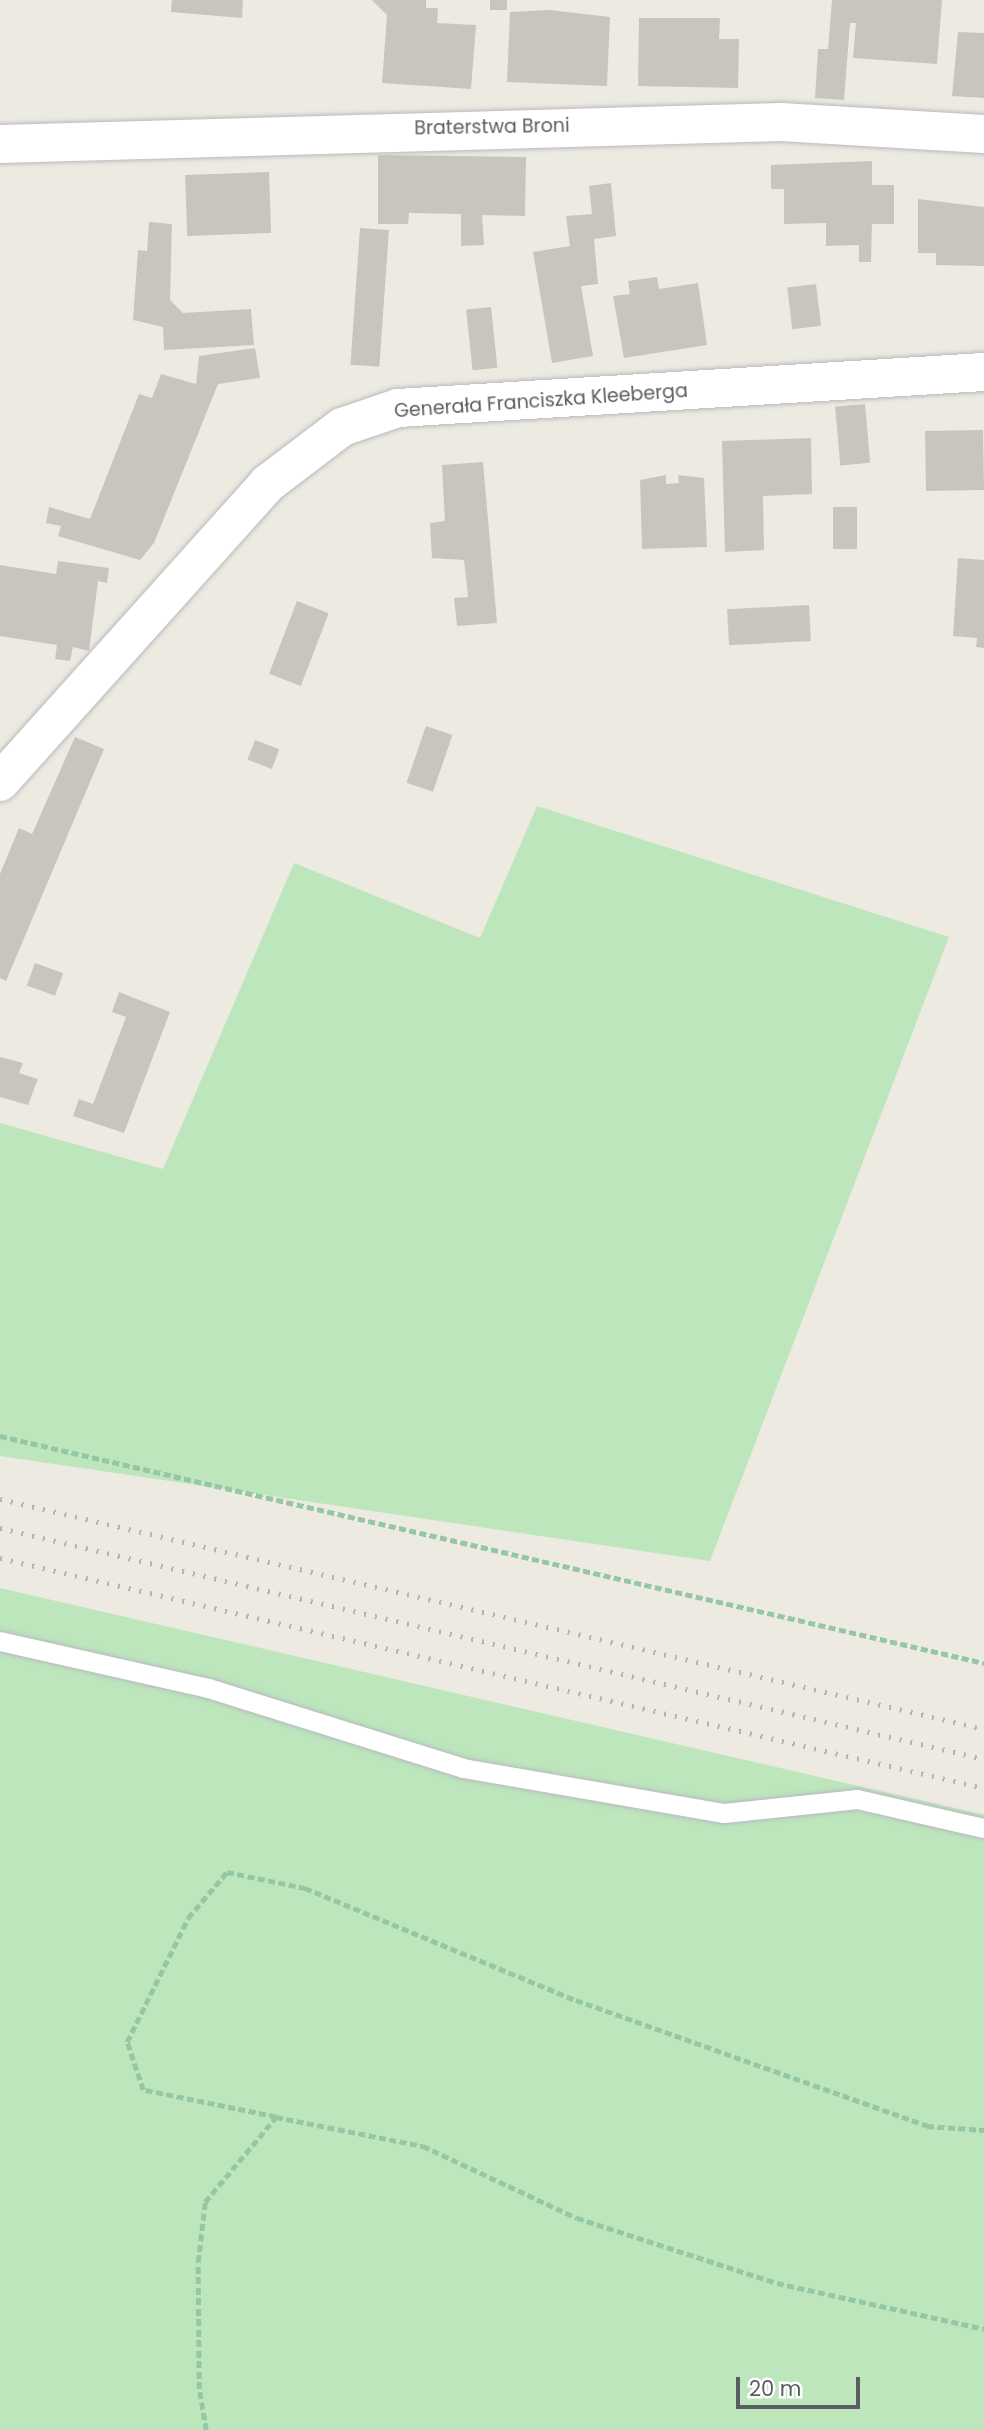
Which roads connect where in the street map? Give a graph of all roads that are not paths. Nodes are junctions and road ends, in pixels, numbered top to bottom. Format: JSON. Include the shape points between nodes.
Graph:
{"nodes":[{"id":1,"x":984,"y":134,"type":"edge"},
{"id":2,"x":0,"y":144,"type":"edge"},
{"id":3,"x":984,"y":372,"type":"edge"},
{"id":4,"x":0,"y":782,"type":"edge"},
{"id":5,"x":0,"y":1641,"type":"edge"},
{"id":6,"x":984,"y":1828,"type":"edge"}],
"edges":[{"from":1,"to":2,"type":"street","name":"Braterstwa Broni","via":[[781,122]]},
{"from":3,"to":4,"type":"street","name":"Generała Franciszka Kleeberga","via":[[398,408],[342,427],[267,484]]},
{"from":5,"to":6,"type":"lane","via":[[208,1688],[463,1768],[724,1813],[857,1799]]}]}
